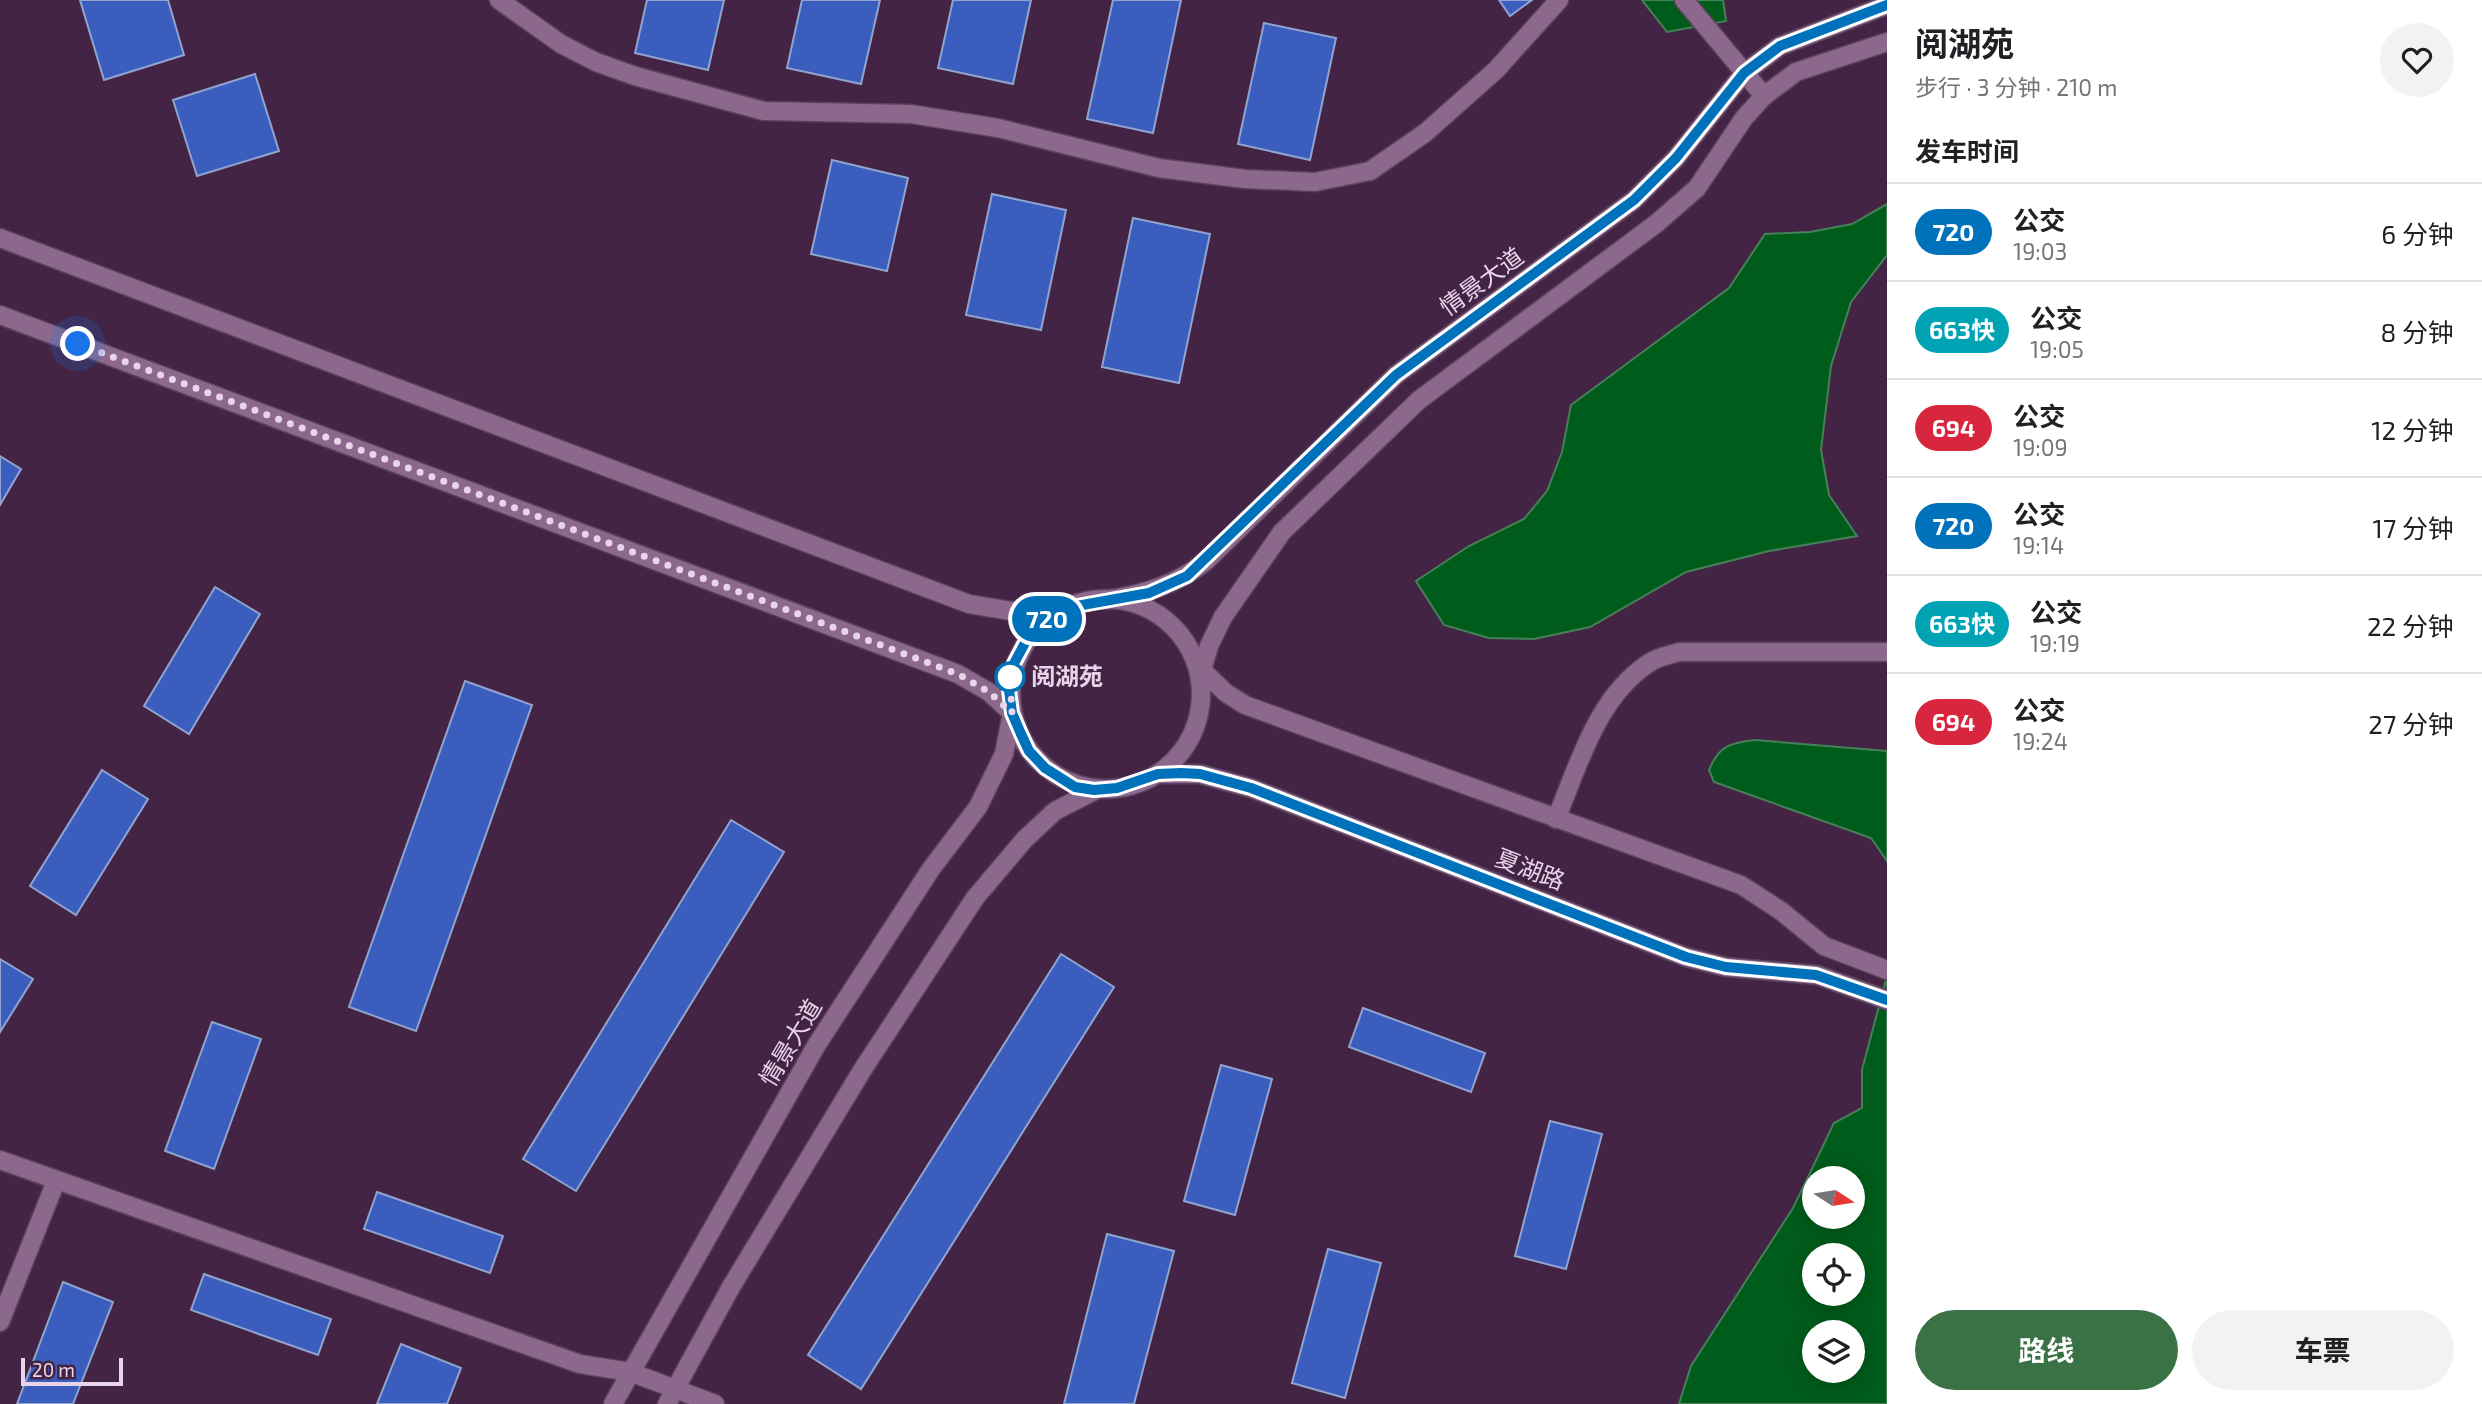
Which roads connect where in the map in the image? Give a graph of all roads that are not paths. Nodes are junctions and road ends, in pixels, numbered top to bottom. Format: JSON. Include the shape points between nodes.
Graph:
{"nodes":[{"id":1,"x":499,"y":0,"type":"edge"},
{"id":2,"x":1559,"y":0,"type":"edge"},
{"id":3,"x":1684,"y":0,"type":"edge"},
{"id":4,"x":1887,"y":5,"type":"edge"},
{"id":5,"x":1887,"y":42,"type":"edge"},
{"id":6,"x":1744,"y":73,"type":"junction"},
{"id":7,"x":1764,"y":96,"type":"junction"},
{"id":8,"x":0,"y":238,"type":"edge"},
{"id":9,"x":0,"y":315,"type":"edge"},
{"id":10,"x":1106,"y":600,"type":"junction"},
{"id":11,"x":1060,"y":609,"type":"junction"},
{"id":12,"x":1887,"y":652,"type":"edge"},
{"id":13,"x":1202,"y":670,"type":"junction"},
{"id":14,"x":1012,"y":713,"type":"junction"},
{"id":15,"x":1158,"y":774,"type":"junction"},
{"id":16,"x":1094,"y":790,"type":"junction"},
{"id":17,"x":1556,"y":819,"type":"junction"},
{"id":18,"x":1882,"y":968,"type":"edge"},
{"id":19,"x":1887,"y":1000,"type":"edge"},
{"id":20,"x":0,"y":1160,"type":"edge"},
{"id":21,"x":56,"y":1181,"type":"junction"},
{"id":22,"x":0,"y":1322,"type":"edge"},
{"id":23,"x":630,"y":1372,"type":"junction"},
{"id":24,"x":672,"y":1396,"type":"edge"},
{"id":25,"x":613,"y":1404,"type":"edge"},
{"id":26,"x":715,"y":1404,"type":"edge"}],
"edges":[{"from":1,"to":2,"type":"street","via":[[561,44],[635,76],[764,111],[911,114],[998,128],[1159,168],[1315,182],[1370,171],[1425,133],[1496,70]]},
{"from":3,"to":6,"type":"street"},
{"from":4,"to":6,"type":"street","name":"情景大道","via":[[1780,46]]},
{"from":5,"to":7,"type":"street","via":[[1796,72]]},
{"from":6,"to":7,"type":"street"},
{"from":6,"to":10,"type":"street","name":"情景大道","via":[[1676,158],[1634,200],[1396,375],[1206,561],[1187,576],[1149,593]]},
{"from":7,"to":13,"type":"street","via":[[1697,188],[1657,223],[1419,400],[1282,531],[1223,617]]},
{"from":8,"to":11,"type":"street","via":[[969,604],[1011,611]]},
{"from":9,"to":14,"type":"street","via":[[958,674],[989,692]]},
{"from":10,"to":11,"type":"street"},
{"from":10,"to":13,"type":"street","via":[[1136,606],[1173,623]]},
{"from":11,"to":14,"type":"street","via":[[1036,628],[1016,658],[1009,690]]},
{"from":12,"to":17,"type":"street","via":[[1679,652],[1650,662],[1621,687],[1594,727]]},
{"from":13,"to":15,"type":"street","via":[[1198,720],[1188,740]]},
{"from":13,"to":17,"type":"street","via":[[1245,705]]},
{"from":14,"to":16,"type":"street","via":[[1029,751],[1045,768],[1075,787]]},
{"from":14,"to":23,"type":"street","name":"情景大道","via":[[1004,754],[978,807],[931,869],[816,1046]]},
{"from":15,"to":16,"type":"street","via":[[1117,788]]},
{"from":15,"to":19,"type":"street","name":"夏湖路","via":[[1200,774],[1271,794],[1686,957],[1726,967],[1816,975]]},
{"from":16,"to":24,"type":"street","via":[[1055,811],[975,898],[863,1069],[731,1287]]},
{"from":17,"to":18,"type":"street","via":[[1741,885],[1824,946]]},
{"from":20,"to":21,"type":"street"},
{"from":21,"to":22,"type":"street"},
{"from":21,"to":23,"type":"street","via":[[580,1364]]},
{"from":23,"to":24,"type":"street"},
{"from":23,"to":25,"type":"street","name":"情景大道"},
{"from":24,"to":26,"type":"street"}]}
